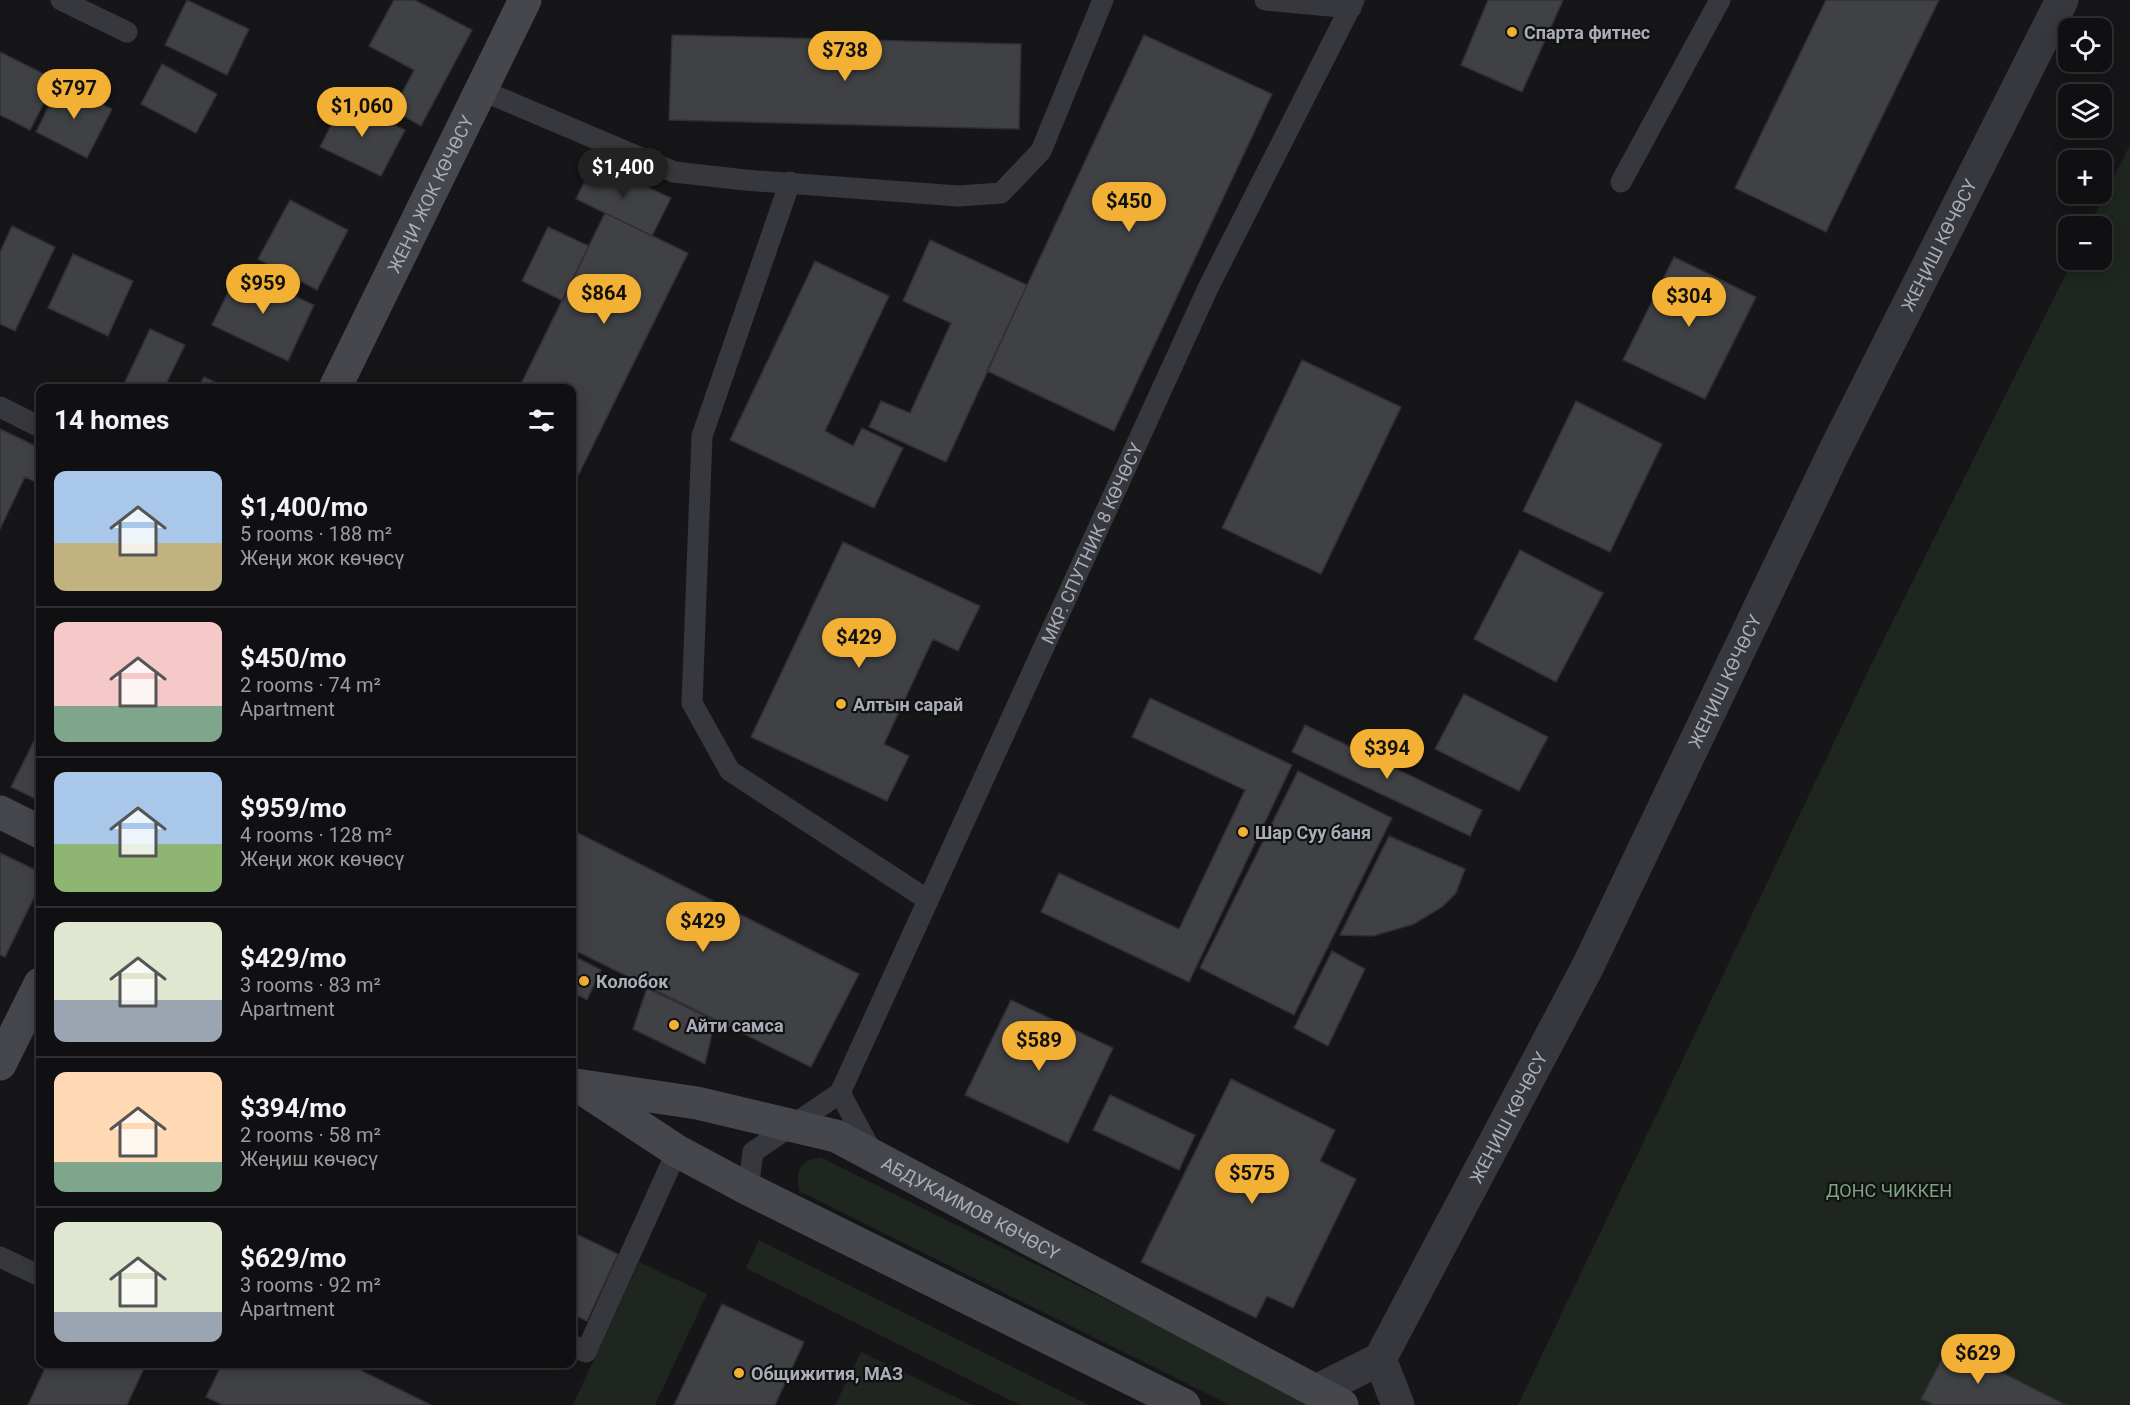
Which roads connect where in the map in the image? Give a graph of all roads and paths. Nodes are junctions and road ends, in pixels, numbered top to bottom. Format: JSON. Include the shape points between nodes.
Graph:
{"nodes":[{"id":1,"x":61,"y":0,"type":"edge"},
{"id":2,"x":525,"y":0,"type":"edge"},
{"id":3,"x":1103,"y":0,"type":"edge"},
{"id":4,"x":1265,"y":0,"type":"edge"},
{"id":5,"x":1720,"y":0,"type":"edge"},
{"id":6,"x":2062,"y":0,"type":"edge"},
{"id":7,"x":1353,"y":4,"type":"edge"},
{"id":8,"x":127,"y":32,"type":"dead end"},
{"id":9,"x":481,"y":90,"type":"junction"},
{"id":10,"x":790,"y":182,"type":"junction"},
{"id":11,"x":1621,"y":182,"type":"dead end"},
{"id":12,"x":337,"y":384,"type":"edge"},
{"id":13,"x":0,"y":407,"type":"edge"},
{"id":14,"x":36,"y":425,"type":"edge"},
{"id":15,"x":0,"y":812,"type":"edge"},
{"id":16,"x":36,"y":830,"type":"edge"},
{"id":17,"x":928,"y":900,"type":"junction"},
{"id":18,"x":36,"y":992,"type":"edge"},
{"id":19,"x":0,"y":1064,"type":"edge"},
{"id":20,"x":576,"y":1084,"type":"edge"},
{"id":21,"x":576,"y":1085,"type":"edge"},
{"id":22,"x":840,"y":1093,"type":"junction"},
{"id":23,"x":791,"y":1126,"type":"junction"},
{"id":24,"x":677,"y":1151,"type":"junction"},
{"id":25,"x":875,"y":1157,"type":"junction"},
{"id":26,"x":748,"y":1189,"type":"junction"},
{"id":27,"x":0,"y":1257,"type":"edge"},
{"id":28,"x":36,"y":1274,"type":"edge"},
{"id":29,"x":576,"y":1348,"type":"edge"},
{"id":30,"x":1380,"y":1359,"type":"junction"},
{"id":31,"x":1329,"y":1398,"type":"edge"},
{"id":32,"x":1184,"y":1405,"type":"edge"},
{"id":33,"x":1398,"y":1405,"type":"edge"}],
"edges":[{"from":1,"to":8,"type":"lane"},
{"from":2,"to":9,"type":"main road","name":"ЖЕҢИ ЖОК КӨЧӨСҮ"},
{"from":3,"to":10,"type":"lane","via":[[1041,151],[1001,193],[958,196]]},
{"from":4,"to":7,"type":"lane"},
{"from":5,"to":11,"type":"lane"},
{"from":6,"to":30,"type":"street","name":"ЖЕҢИШ КӨЧӨСҮ","via":[[1834,452],[1587,968]]},
{"from":7,"to":17,"type":"lane","name":"МКР. СПУТНИК 8 КӨЧӨСҮ","via":[[1208,288]]},
{"from":9,"to":10,"type":"lane","via":[[674,172]]},
{"from":9,"to":12,"type":"main road","name":"ЖЕҢИ ЖОК КӨЧӨСҮ"},
{"from":10,"to":17,"type":"lane","via":[[702,435],[692,703],[730,771]]},
{"from":13,"to":14,"type":"lane"},
{"from":15,"to":16,"type":"main road"},
{"from":17,"to":22,"type":"lane","name":"МКР. СПУТНИК 8 КӨЧӨСҮ"},
{"from":18,"to":19,"type":"main road"},
{"from":20,"to":23,"type":"main road","name":"АБДУКАИМОВ КӨЧӨСҮ","via":[[698,1103]]},
{"from":21,"to":24,"type":"main road","name":"АБДУКАИМОВ КӨЧӨСҮ"},
{"from":22,"to":23,"type":"lane"},
{"from":22,"to":25,"type":"lane"},
{"from":23,"to":25,"type":"main road","name":"АБДУКАИМОВ КӨЧӨСҮ","via":[[836,1136]]},
{"from":23,"to":26,"type":"lane","via":[[753,1152]]},
{"from":24,"to":26,"type":"main road","name":"АБДУКАИМОВ КӨЧӨСҮ"},
{"from":24,"to":29,"type":"lane","via":[[586,1352]]},
{"from":25,"to":31,"type":"main road","name":"АБДУКАИМОВ КӨЧӨСҮ"},
{"from":26,"to":32,"type":"main road","name":"АБДУКАИМОВ КӨЧӨСҮ"},
{"from":27,"to":28,"type":"lane"},
{"from":30,"to":31,"type":"street"},
{"from":30,"to":33,"type":"street"}]}
